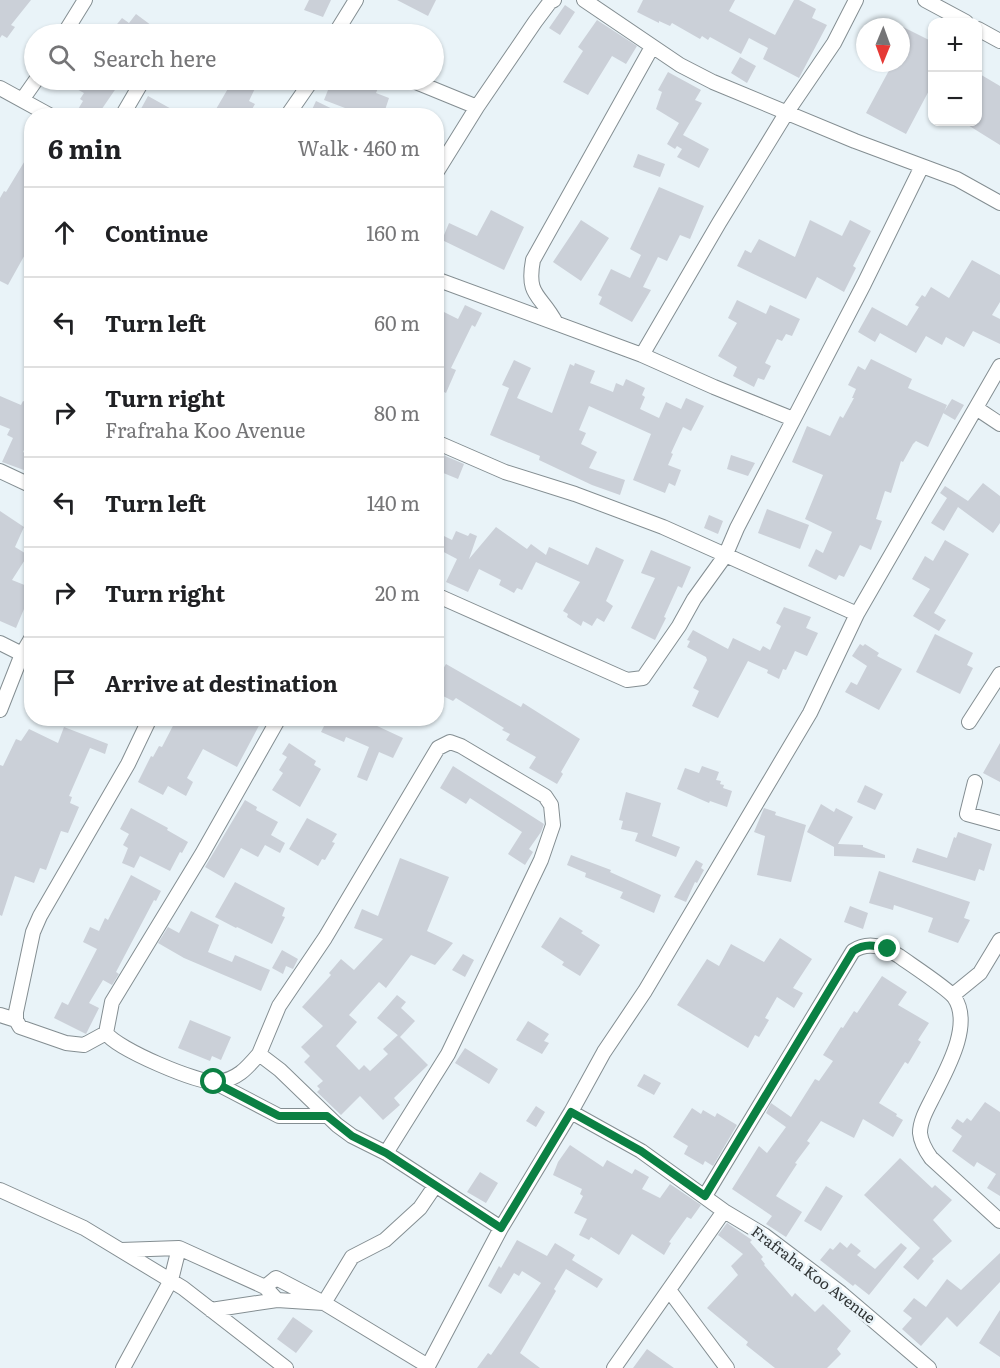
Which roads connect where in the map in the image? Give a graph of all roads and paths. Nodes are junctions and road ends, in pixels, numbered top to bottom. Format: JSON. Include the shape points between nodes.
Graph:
{"nodes":[{"id":1,"x":85,"y":0,"type":"edge"},
{"id":2,"x":356,"y":0,"type":"edge"},
{"id":3,"x":554,"y":0,"type":"edge"},
{"id":4,"x":584,"y":0,"type":"edge"},
{"id":5,"x":925,"y":0,"type":"edge"},
{"id":6,"x":851,"y":2,"type":"edge"},
{"id":7,"x":959,"y":18,"type":"edge"},
{"id":8,"x":69,"y":24,"type":"edge"},
{"id":9,"x":341,"y":24,"type":"edge"},
{"id":10,"x":982,"y":31,"type":"edge"},
{"id":11,"x":1000,"y":41,"type":"edge"},
{"id":12,"x":652,"y":47,"type":"junction"},
{"id":13,"x":0,"y":88,"type":"edge"},
{"id":14,"x":29,"y":90,"type":"edge"},
{"id":15,"x":137,"y":90,"type":"edge"},
{"id":16,"x":305,"y":90,"type":"edge"},
{"id":17,"x":435,"y":90,"type":"edge"},
{"id":18,"x":22,"y":100,"type":"junction"},
{"id":19,"x":477,"y":107,"type":"junction"},
{"id":20,"x":36,"y":108,"type":"edge"},
{"id":21,"x":127,"y":108,"type":"edge"},
{"id":22,"x":293,"y":108,"type":"edge"},
{"id":23,"x":787,"y":112,"type":"junction"},
{"id":24,"x":444,"y":160,"type":"edge"},
{"id":25,"x":922,"y":166,"type":"junction"},
{"id":26,"x":1000,"y":204,"type":"edge"},
{"id":27,"x":444,"y":282,"type":"edge"},
{"id":28,"x":556,"y":323,"type":"junction"},
{"id":29,"x":642,"y":355,"type":"junction"},
{"id":30,"x":1000,"y":366,"type":"edge"},
{"id":31,"x":976,"y":408,"type":"junction"},
{"id":32,"x":793,"y":419,"type":"junction"},
{"id":33,"x":1000,"y":424,"type":"edge"},
{"id":34,"x":444,"y":445,"type":"edge"},
{"id":35,"x":0,"y":471,"type":"edge"},
{"id":36,"x":24,"y":482,"type":"edge"},
{"id":37,"x":726,"y":555,"type":"junction"},
{"id":38,"x":444,"y":599,"type":"edge"},
{"id":39,"x":857,"y":614,"type":"junction"},
{"id":40,"x":0,"y":643,"type":"edge"},
{"id":41,"x":24,"y":651,"type":"edge"},
{"id":42,"x":22,"y":654,"type":"junction"},
{"id":43,"x":1000,"y":674,"type":"edge"},
{"id":44,"x":0,"y":710,"type":"edge"},
{"id":45,"x":969,"y":722,"type":"dead end"},
{"id":46,"x":146,"y":726,"type":"edge"},
{"id":47,"x":274,"y":726,"type":"edge"},
{"id":48,"x":975,"y":782,"type":"dead end"},
{"id":49,"x":1000,"y":823,"type":"edge"},
{"id":50,"x":1000,"y":940,"type":"edge"},
{"id":51,"x":953,"y":995,"type":"junction"},
{"id":52,"x":0,"y":1015,"type":"edge"},
{"id":53,"x":16,"y":1020,"type":"junction"},
{"id":54,"x":106,"y":1033,"type":"junction"},
{"id":55,"x":259,"y":1054,"type":"junction"},
{"id":56,"x":214,"y":1082,"type":"junction"},
{"id":57,"x":571,"y":1112,"type":"junction"},
{"id":58,"x":327,"y":1116,"type":"junction"},
{"id":59,"x":386,"y":1153,"type":"junction"},
{"id":60,"x":435,"y":1186,"type":"junction"},
{"id":61,"x":0,"y":1190,"type":"edge"},
{"id":62,"x":705,"y":1196,"type":"junction"},
{"id":63,"x":724,"y":1212,"type":"junction"},
{"id":64,"x":1000,"y":1221,"type":"edge"},
{"id":65,"x":501,"y":1228,"type":"junction"},
{"id":66,"x":179,"y":1248,"type":"junction"},
{"id":67,"x":121,"y":1250,"type":"junction"},
{"id":68,"x":171,"y":1280,"type":"junction"},
{"id":69,"x":265,"y":1287,"type":"junction"},
{"id":70,"x":669,"y":1290,"type":"junction"},
{"id":71,"x":277,"y":1300,"type":"junction"},
{"id":72,"x":324,"y":1303,"type":"junction"},
{"id":73,"x":211,"y":1310,"type":"junction"},
{"id":74,"x":427,"y":1367,"type":"edge"},
{"id":75,"x":123,"y":1368,"type":"edge"},
{"id":76,"x":286,"y":1368,"type":"edge"},
{"id":77,"x":614,"y":1368,"type":"edge"},
{"id":78,"x":727,"y":1368,"type":"edge"},
{"id":79,"x":929,"y":1368,"type":"edge"}],
"edges":[{"from":1,"to":8,"type":"street"},
{"from":2,"to":9,"type":"street"},
{"from":3,"to":19,"type":"street"},
{"from":4,"to":12,"type":"street"},
{"from":5,"to":7,"type":"street"},
{"from":6,"to":23,"type":"street","via":[[834,43]]},
{"from":10,"to":11,"type":"street"},
{"from":12,"to":23,"type":"street","via":[[713,82]]},
{"from":12,"to":28,"type":"street","via":[[533,260],[531,285]]},
{"from":13,"to":18,"type":"street"},
{"from":14,"to":18,"type":"street"},
{"from":15,"to":21,"type":"street"},
{"from":16,"to":22,"type":"street"},
{"from":17,"to":19,"type":"street"},
{"from":18,"to":20,"type":"street"},
{"from":19,"to":24,"type":"street"},
{"from":23,"to":25,"type":"street"},
{"from":23,"to":29,"type":"street"},
{"from":25,"to":26,"type":"street","via":[[957,179]]},
{"from":25,"to":32,"type":"street"},
{"from":27,"to":28,"type":"street"},
{"from":28,"to":29,"type":"street"},
{"from":29,"to":32,"type":"street"},
{"from":30,"to":31,"type":"street"},
{"from":31,"to":33,"type":"street"},
{"from":31,"to":39,"type":"street"},
{"from":32,"to":37,"type":"street"},
{"from":34,"to":37,"type":"street","via":[[505,472],[663,527]]},
{"from":35,"to":36,"type":"street"},
{"from":37,"to":38,"type":"street","via":[[643,678],[636,680],[627,680]]},
{"from":37,"to":39,"type":"street"},
{"from":39,"to":57,"type":"street","via":[[810,713]]},
{"from":40,"to":42,"type":"street"},
{"from":41,"to":42,"type":"street"},
{"from":42,"to":44,"type":"street"},
{"from":43,"to":45,"type":"street"},
{"from":46,"to":53,"type":"street","via":[[40,916],[33,932]]},
{"from":47,"to":54,"type":"street","via":[[112,1002]]},
{"from":48,"to":49,"type":"street","via":[[967,814]]},
{"from":50,"to":51,"type":"street","via":[[980,973]]},
{"from":51,"to":62,"type":"street","via":[[888,949],[871,945],[853,951]]},
{"from":51,"to":64,"type":"street","via":[[962,1025],[945,1073],[923,1116],[920,1133],[931,1158]]},
{"from":52,"to":53,"type":"street"},
{"from":53,"to":54,"type":"street","via":[[20,1027],[66,1043],[84,1044]]},
{"from":54,"to":56,"type":"street","via":[[137,1055]]},
{"from":55,"to":56,"type":"street","via":[[241,1074]]},
{"from":55,"to":58,"type":"street"},
{"from":55,"to":59,"type":"street","via":[[279,1006],[325,938],[438,748],[450,742],[461,746],[545,796],[551,805],[553,825],[541,860],[448,1054]]},
{"from":56,"to":58,"type":"street","via":[[279,1116]]},
{"from":57,"to":62,"type":"street","name":"Frafraha Koo Avenue","via":[[641,1151]]},
{"from":57,"to":65,"type":"street"},
{"from":58,"to":59,"type":"street","via":[[352,1136]]},
{"from":59,"to":60,"type":"street"},
{"from":60,"to":65,"type":"street"},
{"from":60,"to":72,"type":"street","via":[[420,1209],[385,1240],[352,1257]]},
{"from":61,"to":67,"type":"street","via":[[84,1228]]},
{"from":62,"to":63,"type":"street","name":"Frafraha Koo Avenue"},
{"from":63,"to":70,"type":"street"},
{"from":63,"to":79,"type":"street","name":"Frafraha Koo Avenue","via":[[764,1235],[841,1293]]},
{"from":65,"to":74,"type":"street"},
{"from":66,"to":67,"type":"street"},
{"from":66,"to":68,"type":"street"},
{"from":66,"to":69,"type":"street"},
{"from":67,"to":68,"type":"street"},
{"from":68,"to":73,"type":"street"},
{"from":68,"to":75,"type":"street"},
{"from":69,"to":71,"type":"street"},
{"from":69,"to":72,"type":"street","via":[[276,1278]]},
{"from":70,"to":77,"type":"street"},
{"from":70,"to":78,"type":"street"},
{"from":71,"to":72,"type":"street"},
{"from":71,"to":73,"type":"street"},
{"from":72,"to":74,"type":"street"},
{"from":73,"to":76,"type":"street"}]}
